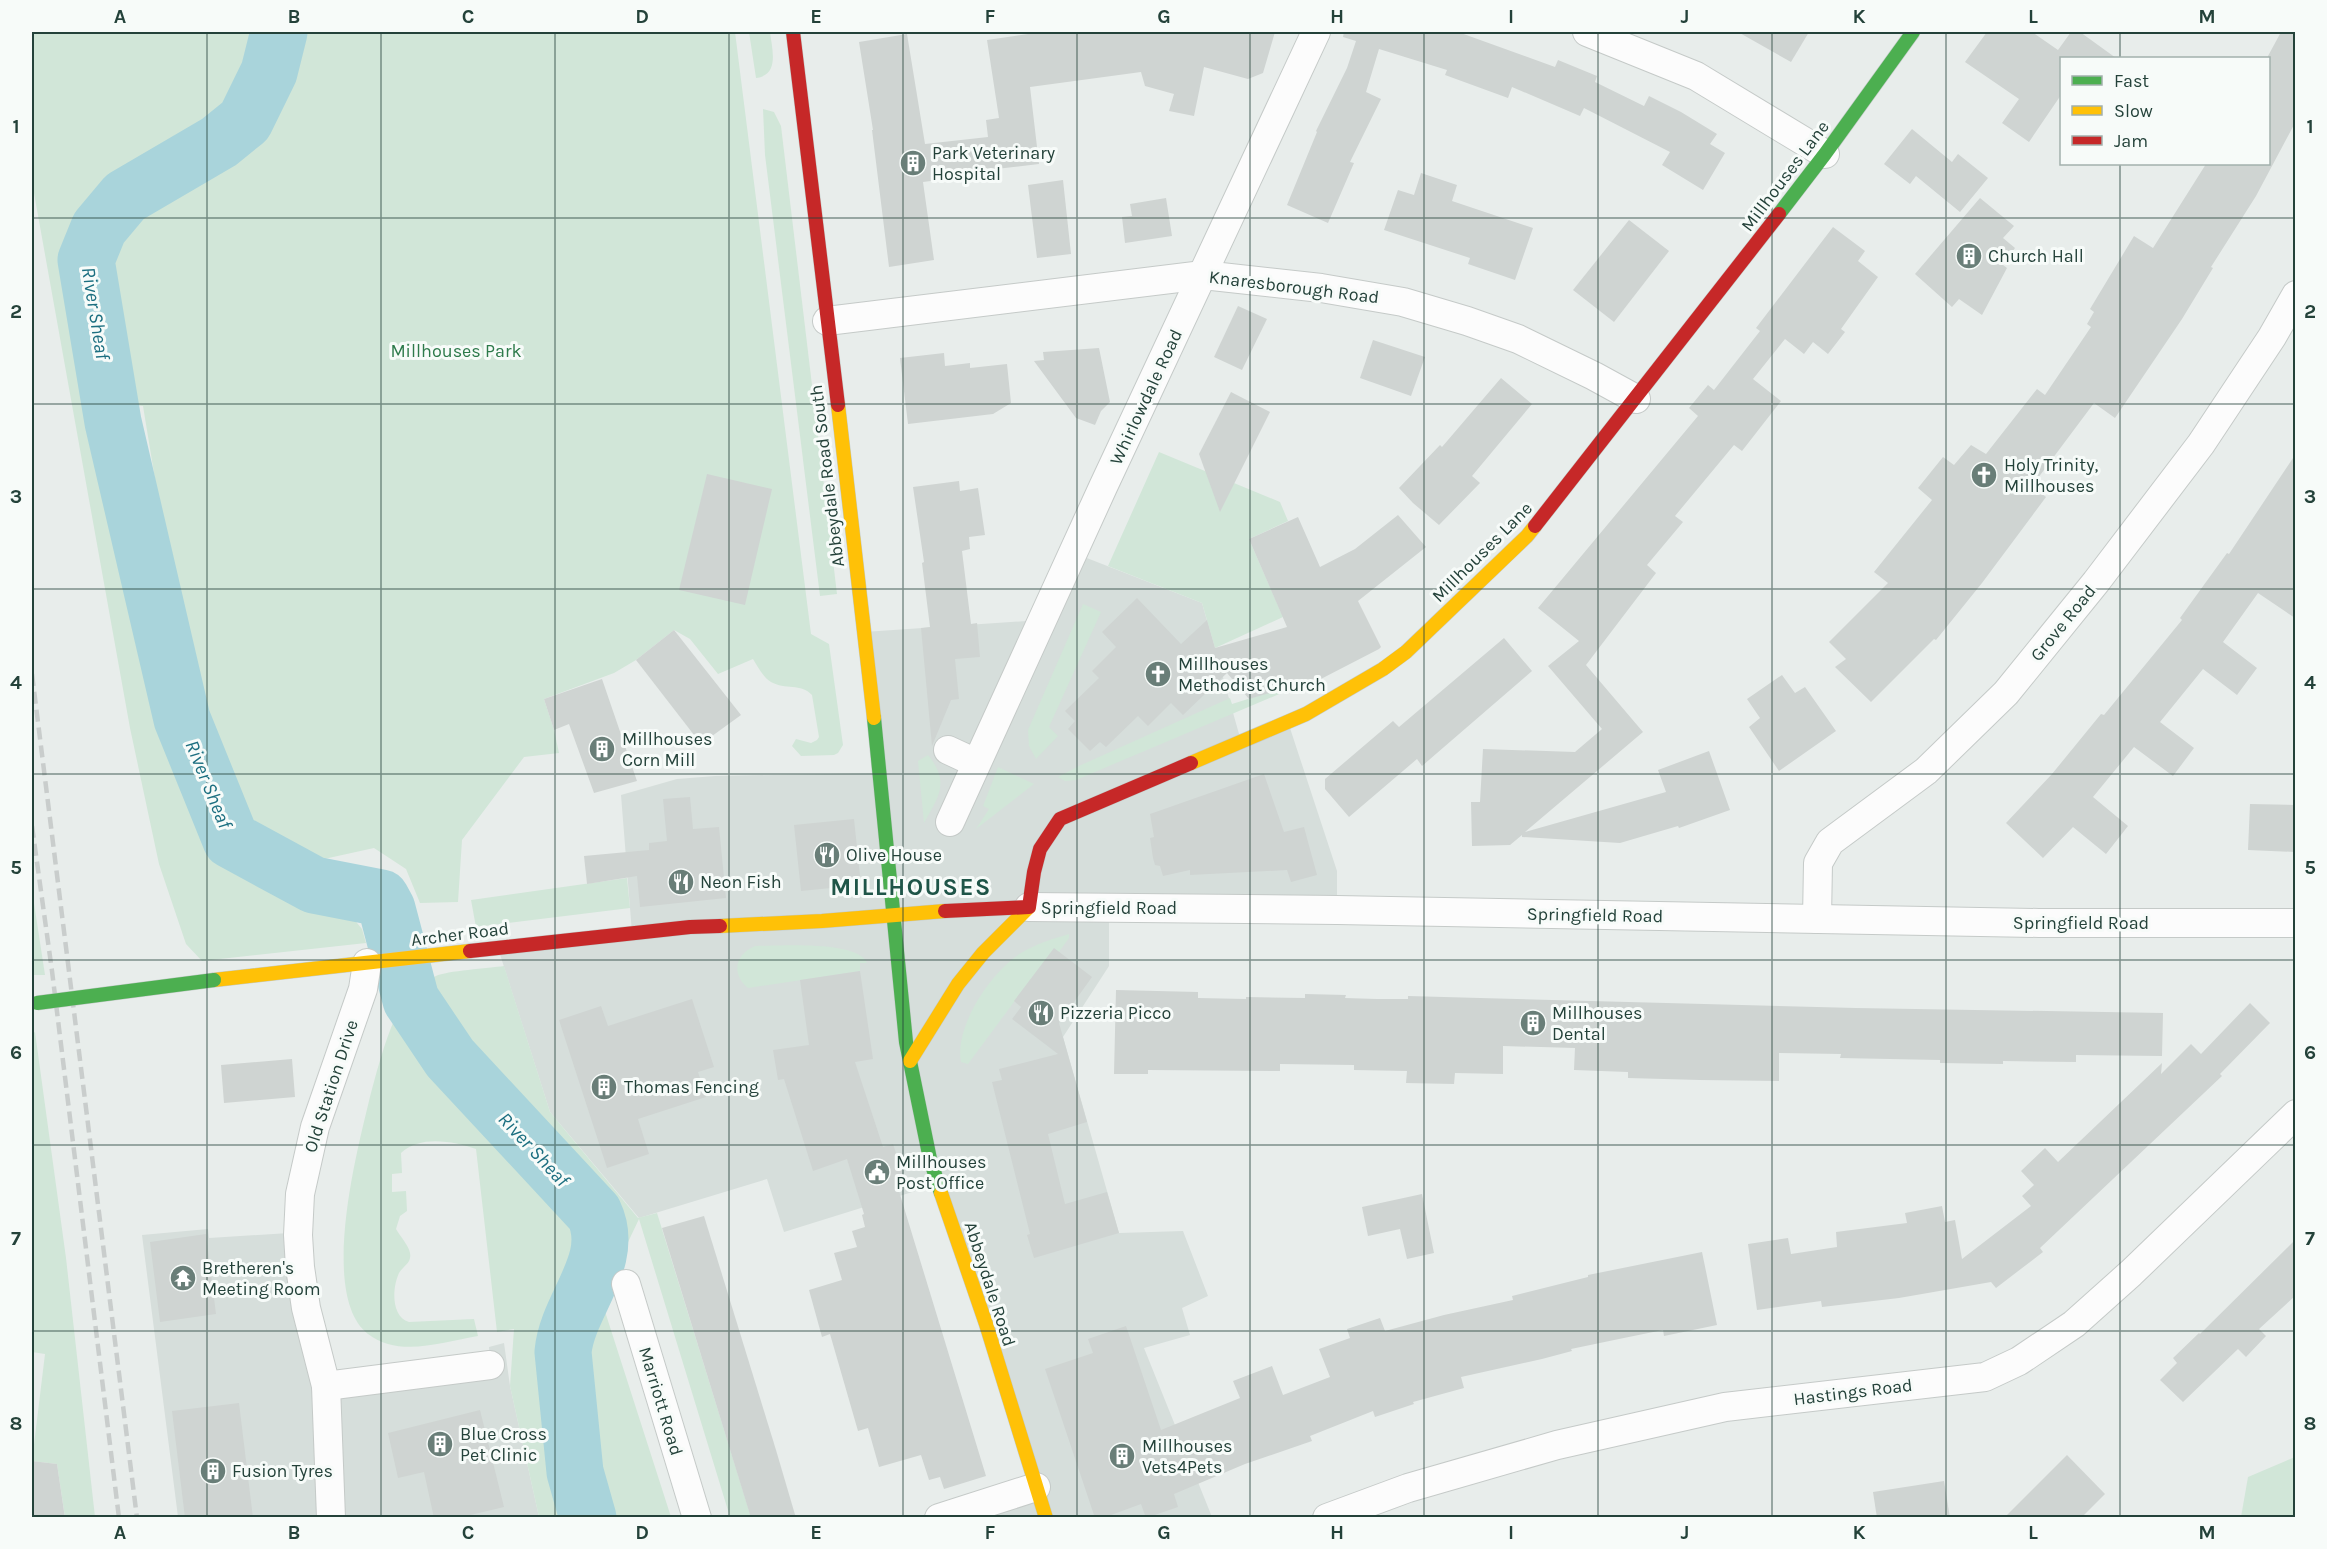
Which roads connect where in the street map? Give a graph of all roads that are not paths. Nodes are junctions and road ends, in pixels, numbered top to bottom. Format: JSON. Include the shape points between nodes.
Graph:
{"nodes":[{"id":1,"x":793,"y":32,"type":"edge"},
{"id":2,"x":1316,"y":32,"type":"edge"},
{"id":3,"x":1587,"y":32,"type":"edge"},
{"id":4,"x":1913,"y":32,"type":"edge"},
{"id":5,"x":1825,"y":154,"type":"junction"},
{"id":6,"x":1203,"y":275,"type":"junction"},
{"id":7,"x":2295,"y":295,"type":"edge"},
{"id":8,"x":827,"y":321,"type":"junction"},
{"id":9,"x":1636,"y":399,"type":"junction"},
{"id":10,"x":948,"y":750,"type":"dead end"},
{"id":11,"x":976,"y":763,"type":"junction"},
{"id":12,"x":950,"y":822,"type":"dead end"},
{"id":13,"x":1029,"y":908,"type":"junction"},
{"id":14,"x":894,"y":916,"type":"junction"},
{"id":15,"x":1817,"y":919,"type":"junction"},
{"id":16,"x":2295,"y":923,"type":"edge"},
{"id":17,"x":378,"y":962,"type":"junction"},
{"id":18,"x":34,"y":1003,"type":"edge"},
{"id":19,"x":910,"y":1061,"type":"junction"},
{"id":20,"x":2295,"y":1114,"type":"edge"},
{"id":21,"x":626,"y":1284,"type":"dead end"},
{"id":22,"x":490,"y":1365,"type":"dead end"},
{"id":23,"x":326,"y":1386,"type":"junction"},
{"id":24,"x":1036,"y":1487,"type":"junction"},
{"id":25,"x":1341,"y":1515,"type":"edge"},
{"id":26,"x":331,"y":1518,"type":"edge"},
{"id":27,"x":697,"y":1518,"type":"edge"},
{"id":28,"x":939,"y":1518,"type":"edge"},
{"id":29,"x":1046,"y":1518,"type":"edge"}],
"edges":[{"from":1,"to":8,"type":"street","name":"Abbeydale Road South"},
{"from":2,"to":6,"type":"street","name":"Whirlowdale Road"},
{"from":3,"to":5,"type":"street","via":[[1696,76]]},
{"from":4,"to":5,"type":"street","name":"Millhouses Lane"},
{"from":5,"to":9,"type":"street","name":"Millhouses Lane"},
{"from":6,"to":8,"type":"street","name":"Knaresborough Road"},
{"from":6,"to":9,"type":"street","name":"Knaresborough Road","via":[[1330,289],[1414,305],[1518,339]]},
{"from":6,"to":11,"type":"street","name":"Whirlowdale Road"},
{"from":7,"to":15,"type":"street","name":"Grove Road","via":[[2201,444],[2006,693],[1926,771],[1830,842],[1818,863]]},
{"from":8,"to":14,"type":"street","name":"Abbeydale Road South"},
{"from":9,"to":13,"type":"street","name":"Millhouses Lane","via":[[1527,536],[1391,664],[1288,722],[1060,819],[1038,852]]},
{"from":10,"to":11,"type":"street"},
{"from":11,"to":12,"type":"street","name":"Whirlowdale Road"},
{"from":13,"to":14,"type":"street","name":"Springfield Road"},
{"from":13,"to":15,"type":"street","name":"Springfield Road"},
{"from":13,"to":19,"type":"street","via":[[958,984]]},
{"from":14,"to":17,"type":"street","name":"Archer Road","via":[[690,927]]},
{"from":14,"to":19,"type":"street","name":"Abbeydale Road"},
{"from":15,"to":16,"type":"street","name":"Springfield Road"},
{"from":17,"to":18,"type":"street","name":"Archer Road","bridge":true},
{"from":17,"to":23,"type":"street","name":"Old Station Drive","via":[[363,988],[315,1127],[300,1194],[300,1267]]},
{"from":19,"to":24,"type":"street","name":"Abbeydale Road","via":[[930,1159]]},
{"from":20,"to":25,"type":"street","name":"Hastings Road","via":[[2074,1324],[2019,1361],[1984,1377],[1725,1407],[1557,1445],[1408,1488]]},
{"from":21,"to":27,"type":"street","name":"Marriott Road"},
{"from":22,"to":23,"type":"street"},
{"from":23,"to":26,"type":"street","name":"Old Station Drive"},
{"from":24,"to":28,"type":"street"},
{"from":24,"to":29,"type":"street","name":"Abbeydale Road"}]}
